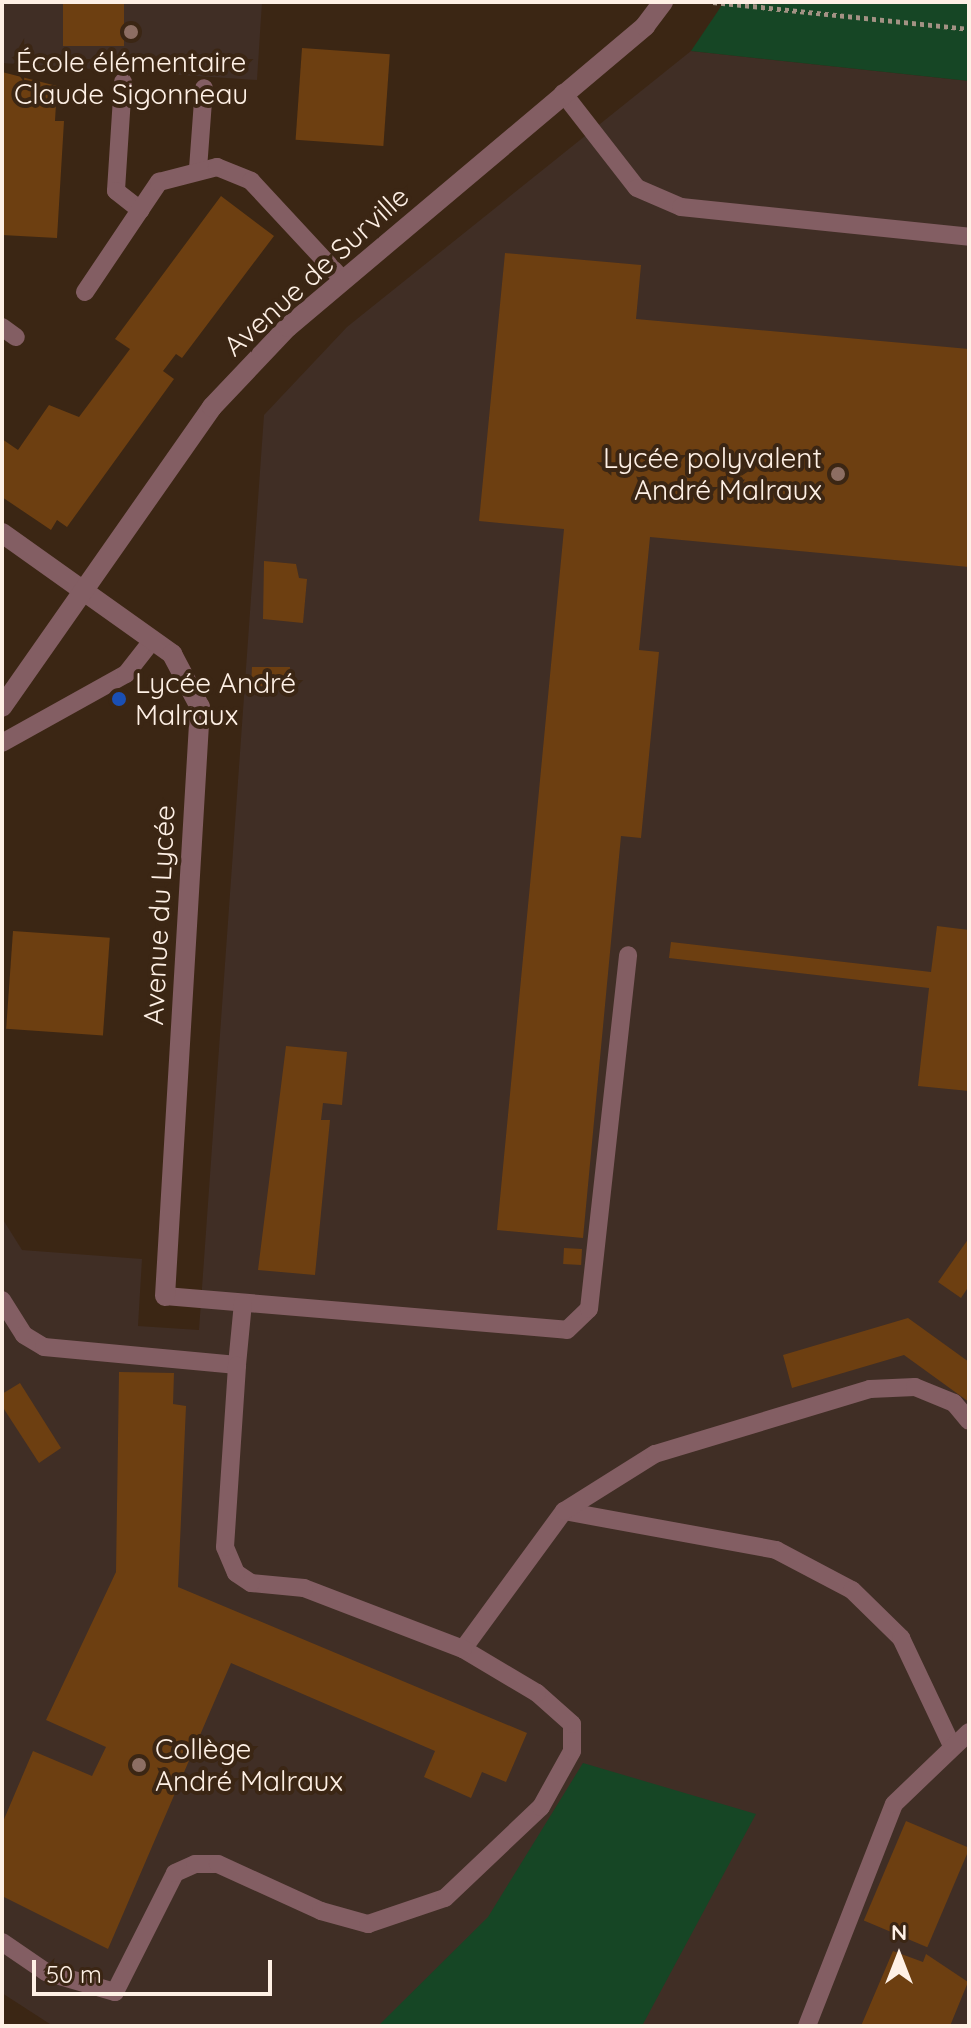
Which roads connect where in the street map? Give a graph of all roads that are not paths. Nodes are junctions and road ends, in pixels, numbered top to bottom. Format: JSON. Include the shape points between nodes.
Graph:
{"nodes":[{"id":1,"x":663,"y":2,"type":"edge"},
{"id":2,"x":123,"y":82,"type":"dead end"},
{"id":3,"x":204,"y":88,"type":"dead end"},
{"id":4,"x":563,"y":93,"type":"junction"},
{"id":5,"x":198,"y":169,"type":"junction"},
{"id":6,"x":140,"y":210,"type":"junction"},
{"id":7,"x":969,"y":237,"type":"edge"},
{"id":8,"x":343,"y":280,"type":"junction"},
{"id":9,"x":85,"y":292,"type":"dead end"},
{"id":10,"x":2,"y":533,"type":"edge"},
{"id":11,"x":84,"y":590,"type":"junction"},
{"id":12,"x":151,"y":642,"type":"junction"},
{"id":13,"x":2,"y":707,"type":"edge"},
{"id":14,"x":2,"y":743,"type":"edge"},
{"id":15,"x":628,"y":955,"type":"dead end"},
{"id":16,"x":165,"y":1296,"type":"joint"},
{"id":17,"x":2,"y":1300,"type":"edge"},
{"id":18,"x":243,"y":1303,"type":"junction"},
{"id":19,"x":237,"y":1365,"type":"junction"},
{"id":20,"x":969,"y":1421,"type":"edge"},
{"id":21,"x":564,"y":1511,"type":"junction"},
{"id":22,"x":463,"y":1649,"type":"junction"},
{"id":23,"x":969,"y":1732,"type":"edge"},
{"id":24,"x":951,"y":1744,"type":"junction"},
{"id":25,"x":2,"y":1942,"type":"edge"},
{"id":26,"x":807,"y":2026,"type":"edge"}],
"edges":[{"from":1,"to":4,"type":"street","name":"Avenue de Surville","via":[[645,26]]},
{"from":2,"to":6,"type":"lane","via":[[116,191]]},
{"from":3,"to":5,"type":"lane"},
{"from":4,"to":7,"type":"lane","via":[[637,188],[681,207]]},
{"from":4,"to":8,"type":"street","name":"Avenue de Surville"},
{"from":5,"to":6,"type":"lane","via":[[159,182]]},
{"from":5,"to":8,"type":"lane","via":[[217,167],[251,181]]},
{"from":6,"to":9,"type":"lane"},
{"from":8,"to":11,"type":"street","name":"Avenue de Surville","via":[[212,407]]},
{"from":10,"to":11,"type":"street","name":"Avenue du Lycée"},
{"from":11,"to":12,"type":"street","name":"Avenue du Lycée"},
{"from":11,"to":13,"type":"street","name":"Avenue de Surville"},
{"from":12,"to":14,"type":"lane","via":[[126,674]]},
{"from":12,"to":16,"type":"street","name":"Avenue du Lycée","via":[[189,675],[200,707]]},
{"from":15,"to":18,"type":"lane","via":[[589,1309],[567,1330]]},
{"from":16,"to":18,"type":"lane"},
{"from":17,"to":19,"type":"lane","via":[[24,1335],[44,1347]]},
{"from":18,"to":19,"type":"lane"},
{"from":19,"to":22,"type":"lane","via":[[225,1547],[236,1573],[251,1583],[304,1588]]},
{"from":20,"to":21,"type":"lane","via":[[954,1403],[915,1387],[870,1389],[655,1454]]},
{"from":21,"to":22,"type":"lane"},
{"from":21,"to":24,"type":"lane","via":[[776,1550],[852,1590],[901,1638]]},
{"from":22,"to":25,"type":"lane","via":[[572,1724],[572,1751],[541,1807],[445,1898],[368,1924],[218,1864],[195,1864],[175,1873],[115,1992],[46,1972]]},
{"from":23,"to":24,"type":"lane"},
{"from":24,"to":26,"type":"lane","via":[[894,1804]]}]}
